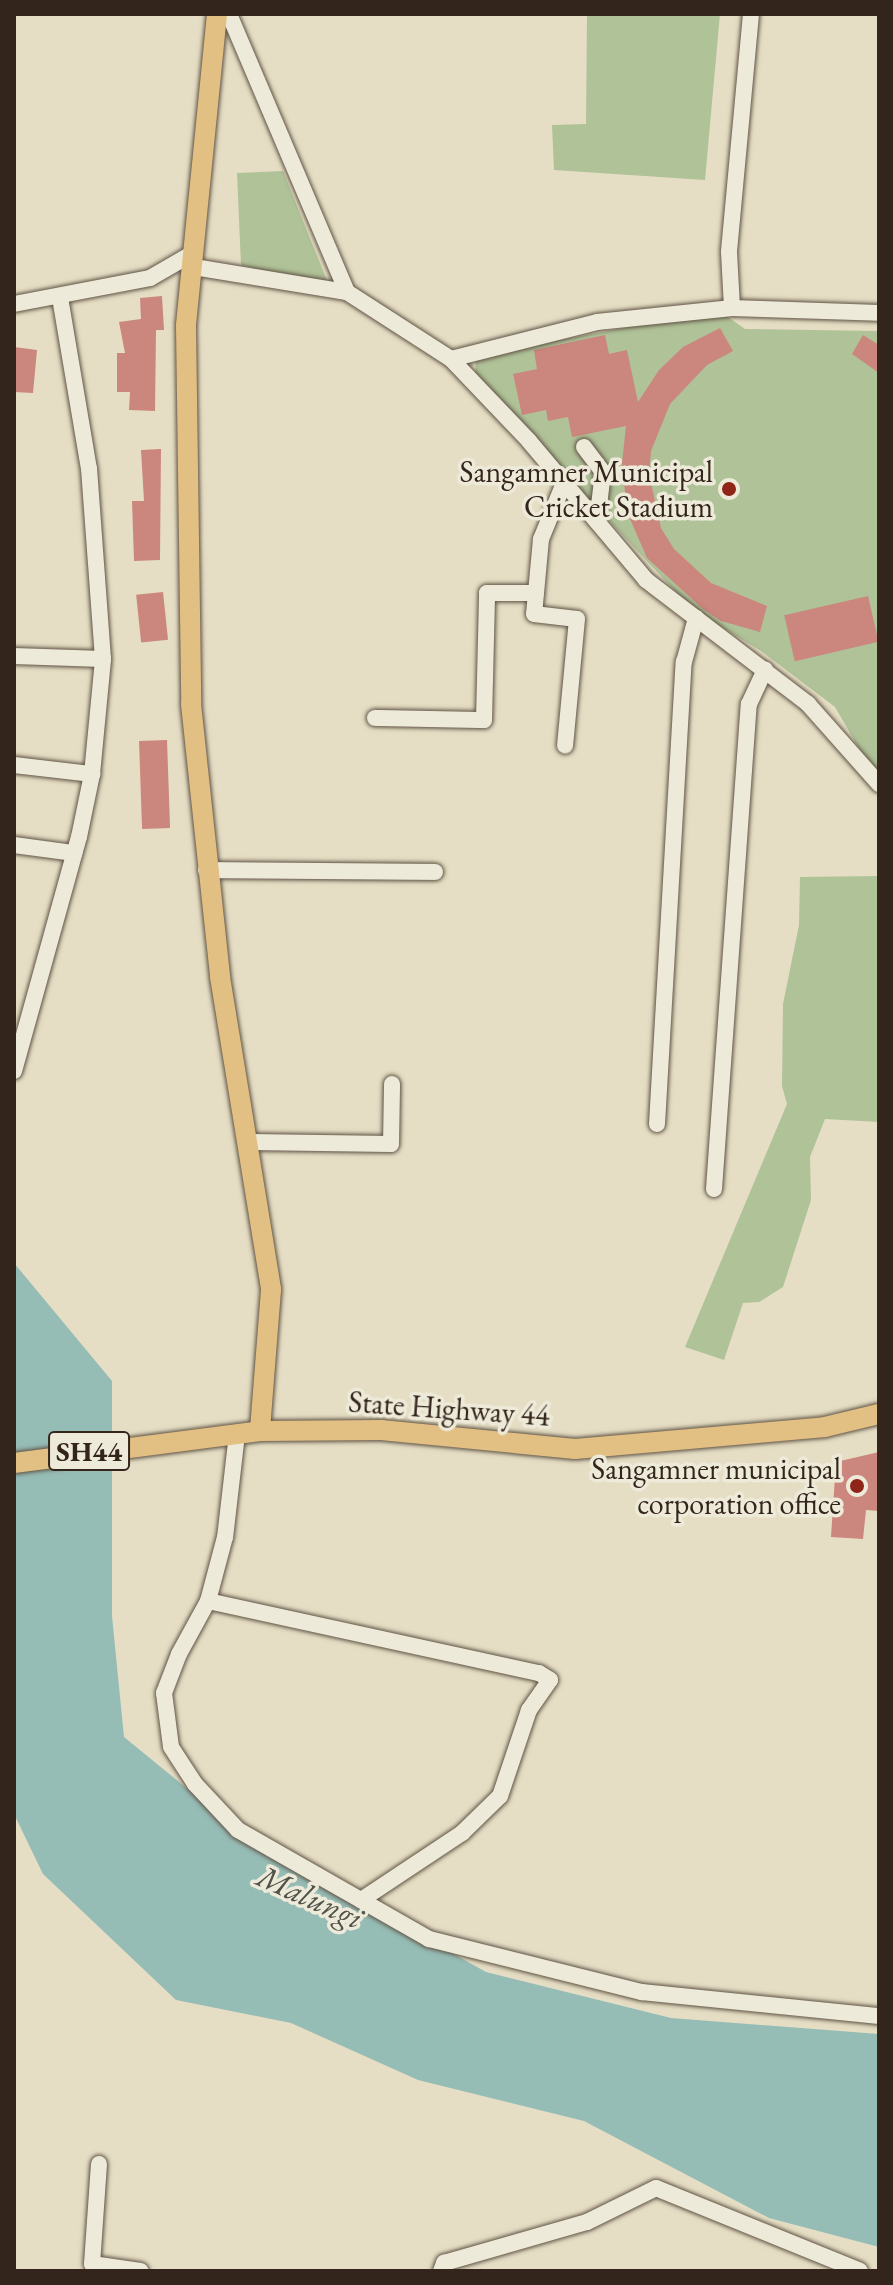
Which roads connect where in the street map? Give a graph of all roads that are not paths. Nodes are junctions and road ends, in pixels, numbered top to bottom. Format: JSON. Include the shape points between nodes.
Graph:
{"nodes":[{"id":1,"x":217,"y":14,"type":"edge"},
{"id":2,"x":229,"y":14,"type":"edge"},
{"id":3,"x":751,"y":14,"type":"edge"},
{"id":4,"x":194,"y":259,"type":"junction"},
{"id":5,"x":347,"y":292,"type":"junction"},
{"id":6,"x":60,"y":298,"type":"junction"},
{"id":7,"x":14,"y":304,"type":"edge"},
{"id":8,"x":732,"y":308,"type":"junction"},
{"id":9,"x":879,"y":313,"type":"edge"},
{"id":10,"x":451,"y":359,"type":"junction"},
{"id":11,"x":584,"y":447,"type":"dead end"},
{"id":12,"x":564,"y":483,"type":"junction"},
{"id":13,"x":597,"y":522,"type":"junction"},
{"id":14,"x":536,"y":593,"type":"junction"},
{"id":15,"x":696,"y":618,"type":"junction"},
{"id":16,"x":14,"y":656,"type":"edge"},
{"id":17,"x":103,"y":659,"type":"junction"},
{"id":18,"x":765,"y":670,"type":"junction"},
{"id":19,"x":375,"y":718,"type":"dead end"},
{"id":20,"x":565,"y":745,"type":"dead end"},
{"id":21,"x":14,"y":765,"type":"edge"},
{"id":22,"x":92,"y":774,"type":"junction"},
{"id":23,"x":879,"y":784,"type":"edge"},
{"id":24,"x":14,"y":845,"type":"edge"},
{"id":25,"x":74,"y":853,"type":"junction"},
{"id":26,"x":206,"y":870,"type":"junction"},
{"id":27,"x":435,"y":872,"type":"dead end"},
{"id":28,"x":18,"y":1038,"type":"edge"},
{"id":29,"x":14,"y":1071,"type":"edge"},
{"id":30,"x":392,"y":1084,"type":"dead end"},
{"id":31,"x":657,"y":1124,"type":"dead end"},
{"id":32,"x":250,"y":1142,"type":"junction"},
{"id":33,"x":714,"y":1189,"type":"dead end"},
{"id":34,"x":879,"y":1414,"type":"edge"},
{"id":35,"x":260,"y":1431,"type":"junction"},
{"id":36,"x":237,"y":1434,"type":"junction"},
{"id":37,"x":14,"y":1463,"type":"edge"},
{"id":38,"x":208,"y":1601,"type":"junction"},
{"id":39,"x":361,"y":1900,"type":"junction"},
{"id":40,"x":879,"y":2016,"type":"edge"},
{"id":41,"x":99,"y":2164,"type":"dead end"},
{"id":42,"x":141,"y":2271,"type":"edge"},
{"id":43,"x":441,"y":2271,"type":"edge"},
{"id":44,"x":860,"y":2271,"type":"edge"}],
"edges":[{"from":1,"to":4,"type":"main road"},
{"from":2,"to":5,"type":"street"},
{"from":3,"to":8,"type":"street","via":[[729,252]]},
{"from":4,"to":5,"type":"street"},
{"from":4,"to":6,"type":"street","via":[[150,278]]},
{"from":4,"to":26,"type":"main road","via":[[186,326],[191,704]]},
{"from":5,"to":10,"type":"street"},
{"from":6,"to":7,"type":"street"},
{"from":6,"to":17,"type":"street","via":[[89,469]]},
{"from":8,"to":9,"type":"street"},
{"from":8,"to":10,"type":"street","via":[[597,322]]},
{"from":10,"to":12,"type":"street"},
{"from":11,"to":13,"type":"street","via":[[603,472]]},
{"from":12,"to":13,"type":"street"},
{"from":12,"to":14,"type":"street","via":[[541,539]]},
{"from":13,"to":15,"type":"street","via":[[646,580]]},
{"from":14,"to":19,"type":"street","via":[[487,593],[484,720]]},
{"from":14,"to":20,"type":"street","via":[[534,614],[577,619]]},
{"from":15,"to":18,"type":"street"},
{"from":15,"to":31,"type":"street","via":[[684,662]]},
{"from":16,"to":17,"type":"street"},
{"from":17,"to":22,"type":"street"},
{"from":18,"to":23,"type":"street","via":[[808,704]]},
{"from":18,"to":33,"type":"street","via":[[749,704]]},
{"from":21,"to":22,"type":"street"},
{"from":22,"to":25,"type":"street"},
{"from":24,"to":25,"type":"street"},
{"from":25,"to":28,"type":"street"},
{"from":26,"to":27,"type":"street"},
{"from":26,"to":32,"type":"main road"},
{"from":28,"to":29,"type":"street"},
{"from":30,"to":32,"type":"street","via":[[391,1144]]},
{"from":32,"to":35,"type":"main road","via":[[271,1290]]},
{"from":34,"to":35,"type":"main road","name":"State Highway 44","number":"SH44","via":[[825,1427],[575,1449],[381,1430]]},
{"from":35,"to":36,"type":"main road","name":"State Highway 44","number":"SH44"},
{"from":36,"to":37,"type":"main road","name":"State Highway 44","number":"SH44"},
{"from":36,"to":38,"type":"street","via":[[225,1537]]},
{"from":38,"to":39,"type":"street","via":[[164,1693],[171,1747],[195,1784],[238,1830]]},
{"from":38,"to":39,"type":"street","via":[[539,1673],[550,1680],[529,1710],[500,1796],[462,1833]]},
{"from":39,"to":40,"type":"street","via":[[429,1939],[642,1992]]},
{"from":41,"to":42,"type":"street","via":[[92,2264]]},
{"from":43,"to":44,"type":"street","via":[[444,2263],[587,2222],[656,2188]]}]}
